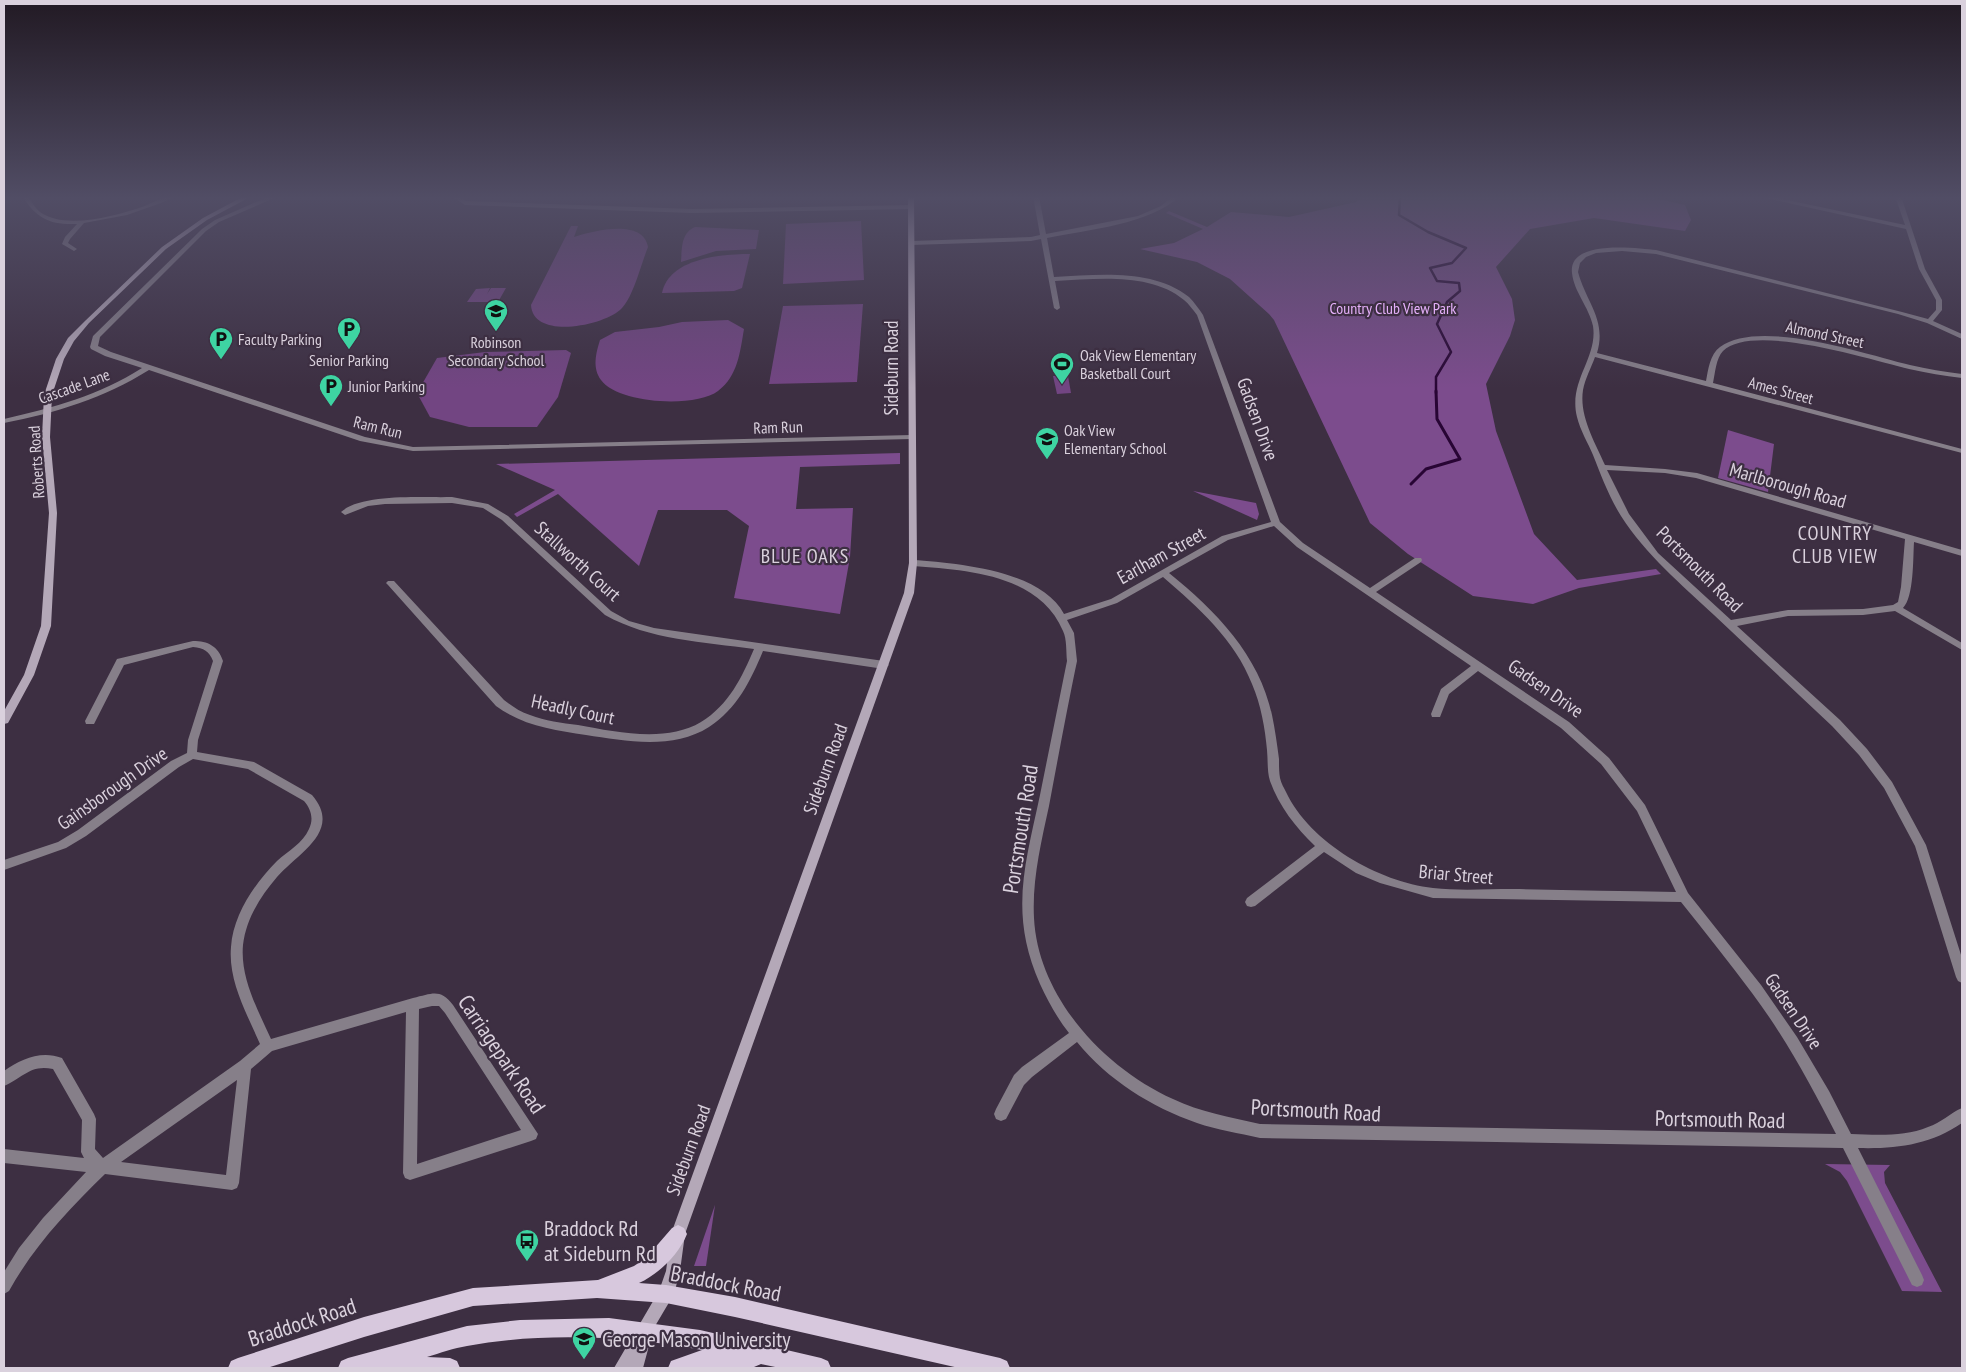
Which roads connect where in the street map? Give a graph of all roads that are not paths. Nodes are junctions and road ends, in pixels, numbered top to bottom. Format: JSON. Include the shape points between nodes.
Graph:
{"nodes":[{"id":1,"x":150,"y":260,"type":"edge"},
{"id":2,"x":174,"y":260,"type":"edge"},
{"id":3,"x":911,"y":260,"type":"edge"},
{"id":4,"x":1049,"y":260,"type":"edge"},
{"id":5,"x":1579,"y":260,"type":"edge"},
{"id":6,"x":1687,"y":260,"type":"edge"},
{"id":7,"x":1919,"y":260,"type":"edge"},
{"id":8,"x":1052,"y":278,"type":"junction"},
{"id":9,"x":1057,"y":308,"type":"dead end"},
{"id":10,"x":1930,"y":322,"type":"junction"},
{"id":11,"x":1962,"y":337,"type":"edge"},
{"id":12,"x":1594,"y":354,"type":"junction"},
{"id":13,"x":149,"y":367,"type":"junction"},
{"id":14,"x":1962,"y":376,"type":"edge"},
{"id":15,"x":1709,"y":385,"type":"junction"},
{"id":16,"x":47,"y":412,"type":"junction"},
{"id":17,"x":4,"y":421,"type":"edge"},
{"id":18,"x":912,"y":437,"type":"junction"},
{"id":19,"x":1962,"y":451,"type":"edge"},
{"id":20,"x":1601,"y":467,"type":"junction"},
{"id":21,"x":345,"y":512,"type":"dead end"},
{"id":22,"x":1276,"y":523,"type":"junction"},
{"id":23,"x":1910,"y":538,"type":"junction"},
{"id":24,"x":1962,"y":553,"type":"edge"},
{"id":25,"x":1418,"y":560,"type":"dead end"},
{"id":26,"x":913,"y":563,"type":"junction"},
{"id":27,"x":1163,"y":573,"type":"junction"},
{"id":28,"x":391,"y":583,"type":"dead end"},
{"id":29,"x":1370,"y":592,"type":"junction"},
{"id":30,"x":1896,"y":608,"type":"junction"},
{"id":31,"x":1062,"y":618,"type":"junction"},
{"id":32,"x":1728,"y":624,"type":"junction"},
{"id":33,"x":760,"y":647,"type":"junction"},
{"id":34,"x":1962,"y":647,"type":"edge"},
{"id":35,"x":884,"y":665,"type":"junction"},
{"id":36,"x":1478,"y":666,"type":"junction"},
{"id":37,"x":1436,"y":714,"type":"dead end"},
{"id":38,"x":4,"y":720,"type":"edge"},
{"id":39,"x":90,"y":721,"type":"dead end"},
{"id":40,"x":192,"y":754,"type":"junction"},
{"id":41,"x":1323,"y":846,"type":"junction"},
{"id":42,"x":4,"y":865,"type":"edge"},
{"id":43,"x":1684,"y":897,"type":"junction"},
{"id":44,"x":1252,"y":902,"type":"dead end"},
{"id":45,"x":1962,"y":977,"type":"edge"},
{"id":46,"x":412,"y":1004,"type":"junction"},
{"id":47,"x":1078,"y":1034,"type":"junction"},
{"id":48,"x":268,"y":1046,"type":"junction"},
{"id":49,"x":245,"y":1066,"type":"junction"},
{"id":50,"x":4,"y":1079,"type":"edge"},
{"id":51,"x":1001,"y":1114,"type":"dead end"},
{"id":52,"x":1962,"y":1115,"type":"edge"},
{"id":53,"x":1847,"y":1141,"type":"junction"},
{"id":54,"x":4,"y":1156,"type":"edge"},
{"id":55,"x":102,"y":1167,"type":"junction"},
{"id":56,"x":678,"y":1234,"type":"junction"},
{"id":57,"x":1917,"y":1280,"type":"dead end"},
{"id":58,"x":4,"y":1286,"type":"edge"},
{"id":59,"x":598,"y":1289,"type":"junction"},
{"id":60,"x":666,"y":1294,"type":"junction"},
{"id":61,"x":646,"y":1332,"type":"junction"},
{"id":62,"x":770,"y":1356,"type":"junction"},
{"id":63,"x":238,"y":1368,"type":"edge"},
{"id":64,"x":348,"y":1368,"type":"edge"},
{"id":65,"x":354,"y":1368,"type":"edge"},
{"id":66,"x":450,"y":1368,"type":"edge"},
{"id":67,"x":622,"y":1368,"type":"edge"},
{"id":68,"x":635,"y":1368,"type":"edge"},
{"id":69,"x":678,"y":1368,"type":"edge"},
{"id":70,"x":821,"y":1368,"type":"edge"},
{"id":71,"x":1000,"y":1368,"type":"edge"}],
"edges":[{"from":1,"to":16,"type":"street","name":"Roberts Road","via":[[71,340],[60,359],[48,394]]},
{"from":2,"to":13,"type":"street","name":"Ram Run","via":[[95,338],[96,349]]},
{"from":3,"to":18,"type":"street","name":"Sideburn Road"},
{"from":4,"to":8,"type":"street"},
{"from":5,"to":12,"type":"street","name":"Portsmouth Road","via":[[1575,267],[1597,333]]},
{"from":6,"to":10,"type":"street","name":"Portsmouth Road"},
{"from":7,"to":10,"type":"street","via":[[1940,300]]},
{"from":8,"to":9,"type":"street"},
{"from":8,"to":22,"type":"street","name":"Gadsen Drive","via":[[1137,279],[1168,288],[1190,301],[1200,315]]},
{"from":10,"to":11,"type":"street","name":"Portsmouth Road"},
{"from":12,"to":15,"type":"street","name":"Ames Street"},
{"from":12,"to":20,"type":"street","name":"Portsmouth Road","via":[[1581,384],[1578,406]]},
{"from":13,"to":16,"type":"street","name":"Cascade Lane","via":[[111,390]]},
{"from":13,"to":18,"type":"street","name":"Ram Run","via":[[363,439],[412,449]]},
{"from":14,"to":15,"type":"street","name":"Almond Street","via":[[1911,368],[1798,341],[1759,337],[1731,342],[1721,348]]},
{"from":15,"to":19,"type":"street","name":"Ames Street"},
{"from":16,"to":17,"type":"street","name":"Cascade Lane"},
{"from":16,"to":38,"type":"street","name":"Roberts Road","via":[[46,437],[54,513],[46,626],[28,675]]},
{"from":18,"to":26,"type":"street","name":"Sideburn Road"},
{"from":20,"to":23,"type":"street","name":"Marlborough Road","via":[[1697,476]]},
{"from":20,"to":32,"type":"street","name":"Portsmouth Road","via":[[1640,537],[1672,573]]},
{"from":21,"to":33,"type":"street","name":"Stallworth Court","via":[[385,501],[452,500],[485,506],[506,518],[616,618],[654,631]]},
{"from":22,"to":27,"type":"street","name":"Earlham Street","via":[[1225,538]]},
{"from":22,"to":29,"type":"street","name":"Gadsen Drive","via":[[1300,545]]},
{"from":23,"to":24,"type":"street","name":"Marlborough Road"},
{"from":23,"to":30,"type":"street","via":[[1906,587],[1902,603]]},
{"from":25,"to":29,"type":"street"},
{"from":26,"to":31,"type":"street","name":"Portsmouth Road","via":[[982,569],[1006,576],[1039,594]]},
{"from":26,"to":35,"type":"street","name":"Sideburn Road","via":[[909,593]]},
{"from":27,"to":31,"type":"street","name":"Earlham Street","via":[[1105,604]]},
{"from":27,"to":41,"type":"street","name":"Briar Street","via":[[1209,611],[1241,652],[1264,703],[1279,789],[1294,815]]},
{"from":28,"to":33,"type":"street","name":"Headly Court","via":[[500,703],[519,716],[636,739],[655,739],[702,726],[727,706],[739,690]]},
{"from":29,"to":36,"type":"street","name":"Gadsen Drive"},
{"from":30,"to":32,"type":"street","via":[[1788,613]]},
{"from":30,"to":34,"type":"street"},
{"from":31,"to":47,"type":"street","name":"Portsmouth Road","via":[[1070,640],[1072,661],[1030,871],[1027,906],[1037,962],[1048,987]]},
{"from":32,"to":45,"type":"street","name":"Portsmouth Road","via":[[1836,723],[1888,785],[1920,845]]},
{"from":33,"to":35,"type":"street","name":"Stallworth Court"},
{"from":35,"to":56,"type":"street","name":"Sideburn Road"},
{"from":36,"to":37,"type":"street","via":[[1445,692]]},
{"from":36,"to":43,"type":"street","name":"Gadsen Drive","via":[[1565,725],[1605,761],[1641,808]]},
{"from":39,"to":40,"type":"street","via":[[120,662],[202,644],[210,647],[218,661],[193,740]]},
{"from":40,"to":42,"type":"street","name":"Gainsborough Drive","via":[[62,845]]},
{"from":40,"to":48,"type":"street","name":"Gainsborough Drive","via":[[250,765],[308,798],[318,814],[313,835],[264,885],[242,924],[237,944],[239,979]]},
{"from":41,"to":43,"type":"street","name":"Briar Street","via":[[1378,879],[1433,893]]},
{"from":41,"to":44,"type":"street"},
{"from":43,"to":53,"type":"street","name":"Gadsen Drive","via":[[1757,989],[1792,1041]]},
{"from":46,"to":46,"type":"street","name":"Carriagepark Road","via":[[410,1173],[531,1134],[442,1000]]},
{"from":46,"to":48,"type":"street","name":"Carriagepark Road"},
{"from":47,"to":51,"type":"street","via":[[1019,1080]]},
{"from":47,"to":53,"type":"street","name":"Portsmouth Road","via":[[1107,1063],[1160,1100],[1196,1115],[1260,1131]]},
{"from":48,"to":49,"type":"street","name":"Carriagepark Road"},
{"from":49,"to":55,"type":"street","name":"Carriagepark Road"},
{"from":49,"to":55,"type":"street","via":[[232,1183]]},
{"from":50,"to":55,"type":"street","via":[[26,1064],[43,1059],[58,1063],[89,1118],[88,1152]]},
{"from":52,"to":53,"type":"street","name":"Portsmouth Road","via":[[1925,1137],[1887,1142]]},
{"from":53,"to":57,"type":"street","name":"Gadsen Drive"},
{"from":54,"to":55,"type":"street"},
{"from":55,"to":58,"type":"street","name":"Carriagepark Road","via":[[42,1229]]},
{"from":56,"to":59,"type":"main road","via":[[653,1265]]},
{"from":56,"to":60,"type":"street","name":"Sideburn Road","via":[[673,1272]]},
{"from":59,"to":60,"type":"main road","name":"Braddock Road"},
{"from":59,"to":63,"type":"main road","name":"Braddock Road","via":[[473,1297]]},
{"from":60,"to":61,"type":"street","name":"Sideburn Road"},
{"from":60,"to":71,"type":"main road","name":"Braddock Road"},
{"from":61,"to":62,"type":"main road"},
{"from":61,"to":64,"type":"main road","via":[[572,1328],[467,1336]]},
{"from":61,"to":67,"type":"street"},
{"from":61,"to":68,"type":"street"},
{"from":62,"to":69,"type":"main road","via":[[710,1359]]},
{"from":62,"to":70,"type":"main road"},
{"from":65,"to":66,"type":"main road","via":[[408,1365]]}]}
